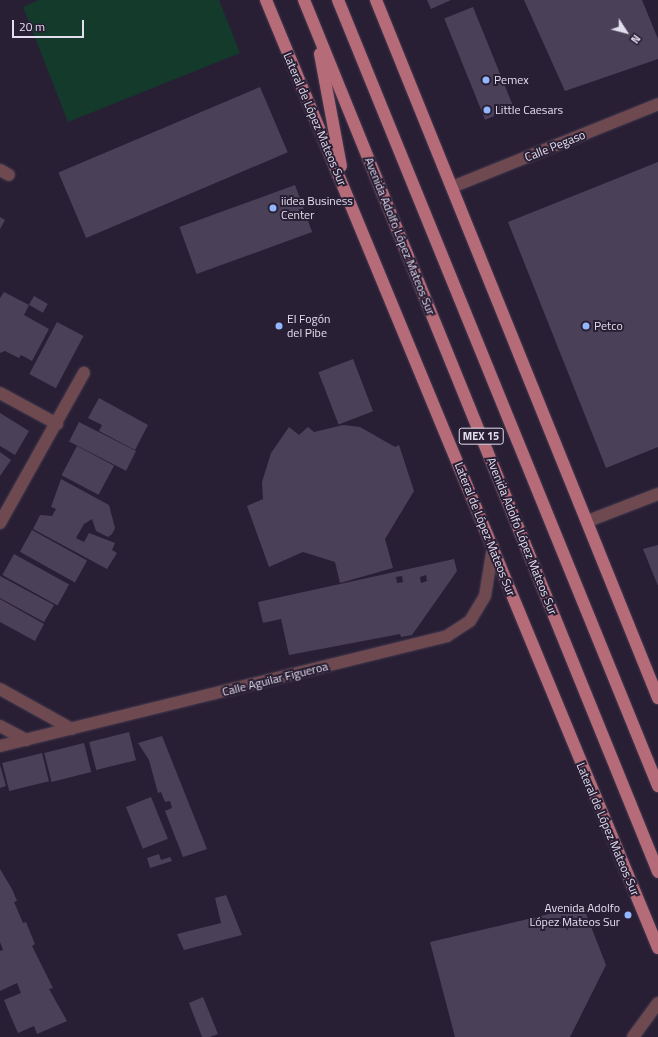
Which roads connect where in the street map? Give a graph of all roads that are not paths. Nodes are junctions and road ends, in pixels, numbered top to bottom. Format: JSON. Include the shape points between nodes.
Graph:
{"nodes":[{"id":1,"x":266,"y":0,"type":"edge"},
{"id":2,"x":304,"y":0,"type":"edge"},
{"id":3,"x":338,"y":0,"type":"edge"},
{"id":4,"x":369,"y":0,"type":"edge"},
{"id":5,"x":376,"y":0,"type":"edge"},
{"id":6,"x":387,"y":27,"type":"junction"},
{"id":7,"x":316,"y":30,"type":"junction"},
{"id":8,"x":658,"y":104,"type":"edge"},
{"id":9,"x":344,"y":186,"type":"junction"},
{"id":10,"x":452,"y":187,"type":"junction"},
{"id":11,"x":84,"y":373,"type":"dead end"},
{"id":12,"x":0,"y":393,"type":"edge"},
{"id":13,"x":57,"y":424,"type":"junction"},
{"id":14,"x":658,"y":494,"type":"edge"},
{"id":15,"x":588,"y":522,"type":"junction"},
{"id":16,"x":0,"y":523,"type":"edge"},
{"id":17,"x":493,"y":547,"type":"junction"},
{"id":18,"x":0,"y":689,"type":"edge"},
{"id":19,"x":658,"y":698,"type":"edge"},
{"id":20,"x":0,"y":726,"type":"edge"},
{"id":21,"x":72,"y":729,"type":"junction"},
{"id":22,"x":26,"y":740,"type":"junction"},
{"id":23,"x":0,"y":746,"type":"edge"},
{"id":24,"x":658,"y":786,"type":"edge"},
{"id":25,"x":658,"y":872,"type":"edge"},
{"id":26,"x":658,"y":948,"type":"edge"},
{"id":27,"x":658,"y":1002,"type":"edge"},
{"id":28,"x":633,"y":1037,"type":"edge"}],
"edges":[{"from":1,"to":9,"type":"main road","name":"Lateral de López Mateos Sur"},
{"from":2,"to":7,"type":"main road","name":"Avenida Adolfo López Mateos Sur","number":"MEX 15"},
{"from":3,"to":24,"type":"main road","number":"MEX 15"},
{"from":4,"to":6,"type":"main road"},
{"from":5,"to":6,"type":"main road"},
{"from":6,"to":10,"type":"main road"},
{"from":7,"to":9,"type":"main road"},
{"from":7,"to":25,"type":"main road","name":"Avenida Adolfo López Mateos Sur","number":"MEX 15"},
{"from":8,"to":10,"type":"street","name":"Calle Pegaso"},
{"from":9,"to":17,"type":"main road","name":"Lateral de López Mateos Sur"},
{"from":10,"to":15,"type":"main road"},
{"from":11,"to":13,"type":"street"},
{"from":12,"to":13,"type":"street"},
{"from":13,"to":16,"type":"street"},
{"from":14,"to":15,"type":"street"},
{"from":15,"to":19,"type":"main road"},
{"from":17,"to":21,"type":"street","name":"Calle Aguilar Figueroa","via":[[485,596],[470,620],[447,636]]},
{"from":17,"to":26,"type":"main road","name":"Lateral de López Mateos Sur"},
{"from":18,"to":21,"type":"street"},
{"from":20,"to":22,"type":"street"},
{"from":21,"to":22,"type":"street","name":"Calle Aguilar Figueroa"},
{"from":22,"to":23,"type":"street","name":"Calle Aguilar Figueroa"},
{"from":27,"to":28,"type":"street"}]}
